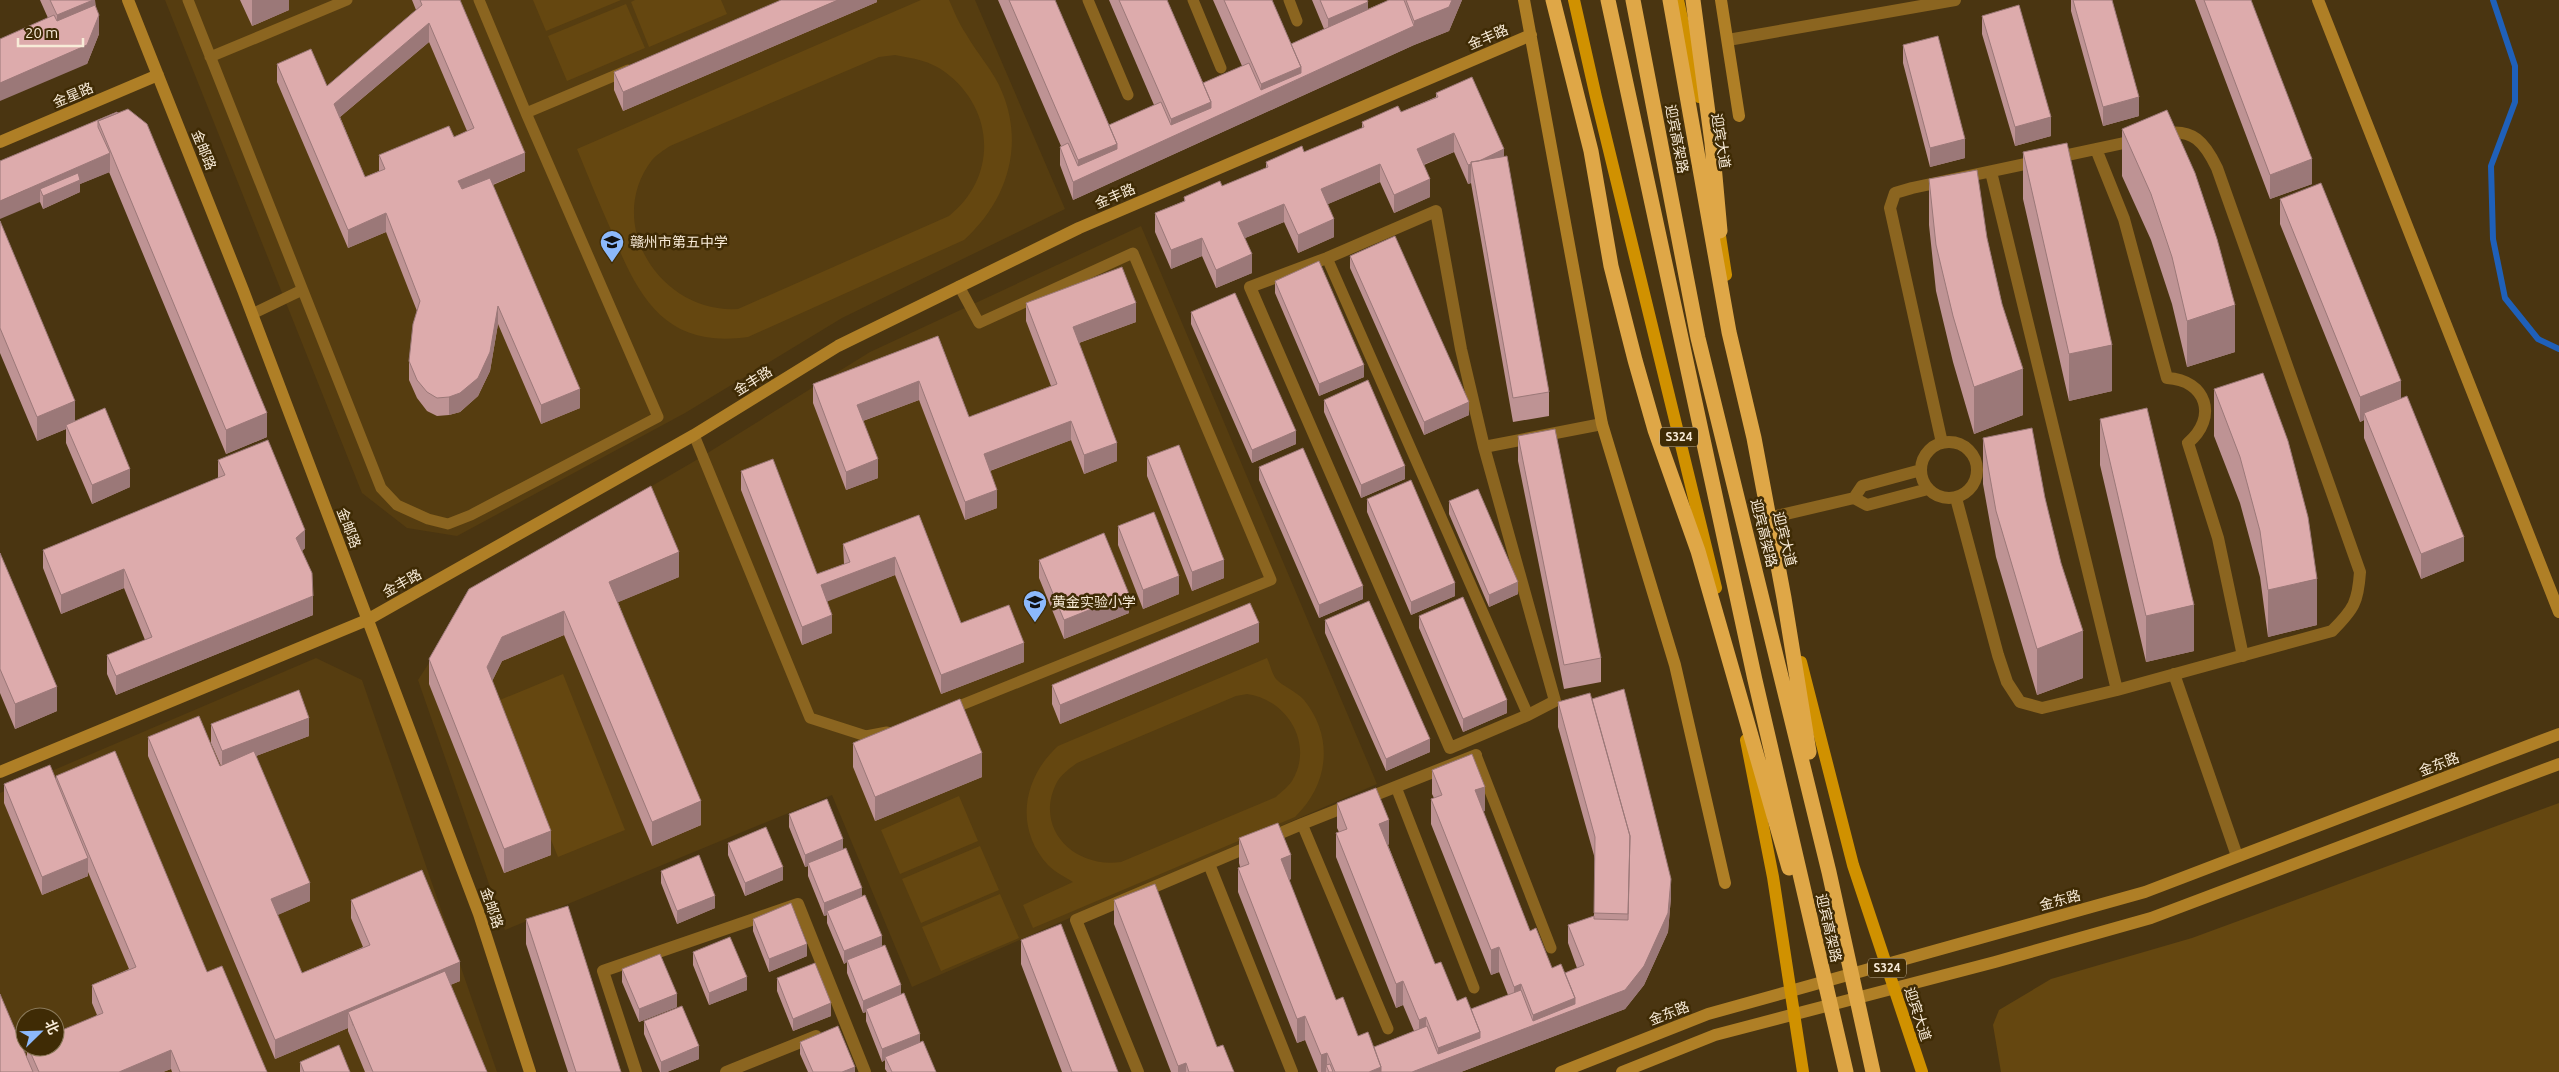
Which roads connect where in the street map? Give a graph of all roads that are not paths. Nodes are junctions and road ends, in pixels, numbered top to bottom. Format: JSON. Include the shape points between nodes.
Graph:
{"nodes":[{"id":1,"x":128,"y":0,"type":"edge"},
{"id":2,"x":188,"y":0,"type":"edge"},
{"id":3,"x":347,"y":0,"type":"edge"},
{"id":4,"x":479,"y":0,"type":"edge"},
{"id":5,"x":1088,"y":0,"type":"edge"},
{"id":6,"x":1193,"y":0,"type":"edge"},
{"id":7,"x":1288,"y":0,"type":"edge"},
{"id":8,"x":1524,"y":0,"type":"edge"},
{"id":9,"x":1553,"y":0,"type":"edge"},
{"id":10,"x":1574,"y":0,"type":"edge"},
{"id":11,"x":1608,"y":0,"type":"edge"},
{"id":12,"x":1633,"y":0,"type":"edge"},
{"id":13,"x":1670,"y":0,"type":"edge"},
{"id":14,"x":1678,"y":0,"type":"edge"},
{"id":15,"x":1693,"y":0,"type":"edge"},
{"id":16,"x":1721,"y":0,"type":"edge"},
{"id":17,"x":1955,"y":0,"type":"edge"},
{"id":18,"x":2318,"y":0,"type":"edge"},
{"id":19,"x":1297,"y":21,"type":"dead end"},
{"id":20,"x":1531,"y":35,"type":"junction"},
{"id":21,"x":1728,"y":40,"type":"junction"},
{"id":22,"x":210,"y":56,"type":"junction"},
{"id":23,"x":636,"y":66,"type":"edge"},
{"id":24,"x":1221,"y":68,"type":"dead end"},
{"id":25,"x":158,"y":75,"type":"junction"},
{"id":26,"x":1128,"y":95,"type":"dead end"},
{"id":27,"x":526,"y":113,"type":"junction"},
{"id":28,"x":1739,"y":116,"type":"dead end"},
{"id":29,"x":0,"y":142,"type":"edge"},
{"id":30,"x":2096,"y":149,"type":"junction"},
{"id":31,"x":1991,"y":172,"type":"junction"},
{"id":32,"x":1326,"y":258,"type":"junction"},
{"id":33,"x":959,"y":286,"type":"junction"},
{"id":34,"x":302,"y":290,"type":"junction"},
{"id":35,"x":252,"y":314,"type":"junction"},
{"id":36,"x":1729,"y":332,"type":"junction"},
{"id":37,"x":1602,"y":424,"type":"junction"},
{"id":38,"x":694,"y":436,"type":"junction"},
{"id":39,"x":1942,"y":442,"type":"junction"},
{"id":40,"x":1484,"y":448,"type":"junction"},
{"id":41,"x":1921,"y":470,"type":"junction"},
{"id":42,"x":1928,"y":489,"type":"junction"},
{"id":43,"x":1854,"y":498,"type":"junction"},
{"id":44,"x":1956,"y":498,"type":"junction"},
{"id":45,"x":1764,"y":519,"type":"junction"},
{"id":46,"x":2559,"y":612,"type":"edge"},
{"id":47,"x":367,"y":620,"type":"junction"},
{"id":48,"x":2243,"y":656,"type":"junction"},
{"id":49,"x":2174,"y":674,"type":"junction"},
{"id":50,"x":2116,"y":690,"type":"junction"},
{"id":51,"x":938,"y":715,"type":"edge"},
{"id":52,"x":1528,"y":715,"type":"junction"},
{"id":53,"x":901,"y":730,"type":"edge"},
{"id":54,"x":2559,"y":734,"type":"edge"},
{"id":55,"x":1476,"y":755,"type":"joint"},
{"id":56,"x":2559,"y":764,"type":"edge"},
{"id":57,"x":0,"y":772,"type":"edge"},
{"id":58,"x":1396,"y":787,"type":"junction"},
{"id":59,"x":1302,"y":824,"type":"junction"},
{"id":60,"x":2237,"y":856,"type":"junction"},
{"id":61,"x":1209,"y":864,"type":"junction"},
{"id":62,"x":1829,"y":872,"type":"junction"},
{"id":63,"x":1725,"y":883,"type":"dead end"},
{"id":64,"x":1552,"y":948,"type":"dead end"},
{"id":65,"x":1886,"y":964,"type":"junction"},
{"id":66,"x":1474,"y":988,"type":"dead end"},
{"id":67,"x":1894,"y":988,"type":"junction"},
{"id":68,"x":1826,"y":990,"type":"junction"},
{"id":69,"x":1791,"y":991,"type":"junction"},
{"id":70,"x":1794,"y":1014,"type":"junction"},
{"id":71,"x":836,"y":1028,"type":"junction"},
{"id":72,"x":1388,"y":1029,"type":"dead end"},
{"id":73,"x":530,"y":1072,"type":"edge"},
{"id":74,"x":636,"y":1072,"type":"edge"},
{"id":75,"x":726,"y":1072,"type":"edge"},
{"id":76,"x":865,"y":1072,"type":"edge"},
{"id":77,"x":1138,"y":1072,"type":"edge"},
{"id":78,"x":1292,"y":1072,"type":"edge"},
{"id":79,"x":1561,"y":1072,"type":"edge"},
{"id":80,"x":1622,"y":1072,"type":"edge"},
{"id":81,"x":1803,"y":1072,"type":"edge"},
{"id":82,"x":1846,"y":1072,"type":"edge"},
{"id":83,"x":1874,"y":1072,"type":"edge"},
{"id":84,"x":1922,"y":1072,"type":"edge"}],
"edges":[{"from":1,"to":25,"type":"street","name":"金邮路"},
{"from":2,"to":22,"type":"lane"},
{"from":3,"to":22,"type":"lane"},
{"from":4,"to":27,"type":"lane"},
{"from":5,"to":26,"type":"lane"},
{"from":6,"to":24,"type":"lane"},
{"from":7,"to":19,"type":"lane"},
{"from":8,"to":20,"type":"street"},
{"from":9,"to":68,"type":"highway","bridge":true,"via":[[1591,151],[1611,266],[1635,360],[1698,551],[1765,790]]},
{"from":10,"to":69,"type":"main road","number":"S324","via":[[1716,588],[1773,877]]},
{"from":11,"to":68,"type":"highway","name":"迎宾高架路","bridge":true,"via":[[1755,680]]},
{"from":12,"to":62,"type":"highway","name":"迎宾高架路","bridge":true,"via":[[1698,338]]},
{"from":13,"to":36,"type":"highway","bridge":true},
{"from":14,"to":45,"type":"main road","name":"迎宾大道","number":"S324","via":[[1696,80]]},
{"from":15,"to":36,"type":"highway","bridge":true,"via":[[1712,143]]},
{"from":16,"to":21,"type":"street"},
{"from":17,"to":21,"type":"street"},
{"from":18,"to":46,"type":"street"},
{"from":20,"to":33,"type":"street","name":"金丰路","via":[[1079,228]]},
{"from":20,"to":37,"type":"street"},
{"from":21,"to":28,"type":"street"},
{"from":22,"to":34,"type":"lane"},
{"from":23,"to":27,"type":"lane"},
{"from":25,"to":29,"type":"street","name":"金星路"},
{"from":25,"to":35,"type":"street","name":"金邮路"},
{"from":27,"to":34,"type":"lane","via":[[658,417],[471,515],[448,524],[428,519],[396,505],[381,488]]},
{"from":30,"to":31,"type":"street"},
{"from":30,"to":48,"type":"street","via":[[2124,219],[2167,378],[2190,384],[2204,402],[2204,426],[2188,443],[2218,538]]},
{"from":30,"to":48,"type":"street","via":[[2172,132],[2195,136],[2207,148],[2217,168],[2360,572],[2358,596],[2347,616],[2332,631]]},
{"from":31,"to":39,"type":"street","via":[[1896,193],[1890,208]]},
{"from":31,"to":50,"type":"street"},
{"from":32,"to":40,"type":"street","via":[[1436,210],[1461,350]]},
{"from":32,"to":52,"type":"lane"},
{"from":32,"to":52,"type":"street","via":[[1250,287],[1450,748]]},
{"from":33,"to":38,"type":"street","name":"金丰路","via":[[838,346]]},
{"from":33,"to":51,"type":"lane","via":[[979,323],[1133,253],[1271,580]]},
{"from":34,"to":35,"type":"lane"},
{"from":35,"to":47,"type":"street","name":"金邮路"},
{"from":36,"to":62,"type":"highway","bridge":true,"via":[[1754,438],[1784,598]]},
{"from":37,"to":40,"type":"street"},
{"from":37,"to":63,"type":"street","via":[[1675,665]]},
{"from":38,"to":47,"type":"street","name":"金丰路"},
{"from":38,"to":53,"type":"lane","via":[[810,718],[866,736]]},
{"from":39,"to":41,"type":"street","via":[[1926,453]]},
{"from":39,"to":44,"type":"street","via":[[1964,445],[1978,465],[1976,482],[1964,495]]},
{"from":40,"to":52,"type":"street","via":[[1555,701]]},
{"from":41,"to":42,"type":"street"},
{"from":41,"to":43,"type":"street","via":[[1862,486]]},
{"from":42,"to":43,"type":"street","via":[[1867,505]]},
{"from":42,"to":44,"type":"street","via":[[1941,497]]},
{"from":43,"to":45,"type":"street"},
{"from":44,"to":50,"type":"street","via":[[1998,655],[2007,682],[2020,702],[2042,708]]},
{"from":45,"to":65,"type":"main road","name":"迎宾大道","number":"S324","via":[[1853,865]]},
{"from":47,"to":57,"type":"street","name":"金丰路"},
{"from":47,"to":73,"type":"street","name":"金邮路","via":[[479,914]]},
{"from":48,"to":49,"type":"street"},
{"from":49,"to":50,"type":"street"},
{"from":49,"to":60,"type":"street"},
{"from":54,"to":60,"type":"street","name":"金东路"},
{"from":55,"to":58,"type":"street"},
{"from":55,"to":64,"type":"lane"},
{"from":56,"to":67,"type":"street","via":[[2151,918]]},
{"from":58,"to":59,"type":"street"},
{"from":58,"to":66,"type":"lane"},
{"from":59,"to":61,"type":"street"},
{"from":59,"to":72,"type":"lane"},
{"from":60,"to":65,"type":"street","name":"金东路","via":[[2146,892]]},
{"from":61,"to":77,"type":"street","via":[[1076,920]]},
{"from":61,"to":78,"type":"street"},
{"from":62,"to":83,"type":"highway","name":"迎宾高架路","bridge":true},
{"from":65,"to":67,"type":"main road","name":"迎宾大道","number":"S324"},
{"from":65,"to":69,"type":"street","name":"金东路"},
{"from":67,"to":70,"type":"street"},
{"from":67,"to":84,"type":"main road","name":"迎宾大道","number":"S324"},
{"from":68,"to":82,"type":"highway","name":"迎宾高架路","bridge":true},
{"from":69,"to":70,"type":"main road","number":"S324"},
{"from":69,"to":79,"type":"street","name":"金东路","via":[[1708,1014]]},
{"from":70,"to":80,"type":"street","via":[[1715,1035]]},
{"from":70,"to":81,"type":"main road","number":"S324"},
{"from":71,"to":74,"type":"street","via":[[798,904],[602,971]]},
{"from":71,"to":75,"type":"street"},
{"from":71,"to":76,"type":"street"}]}
